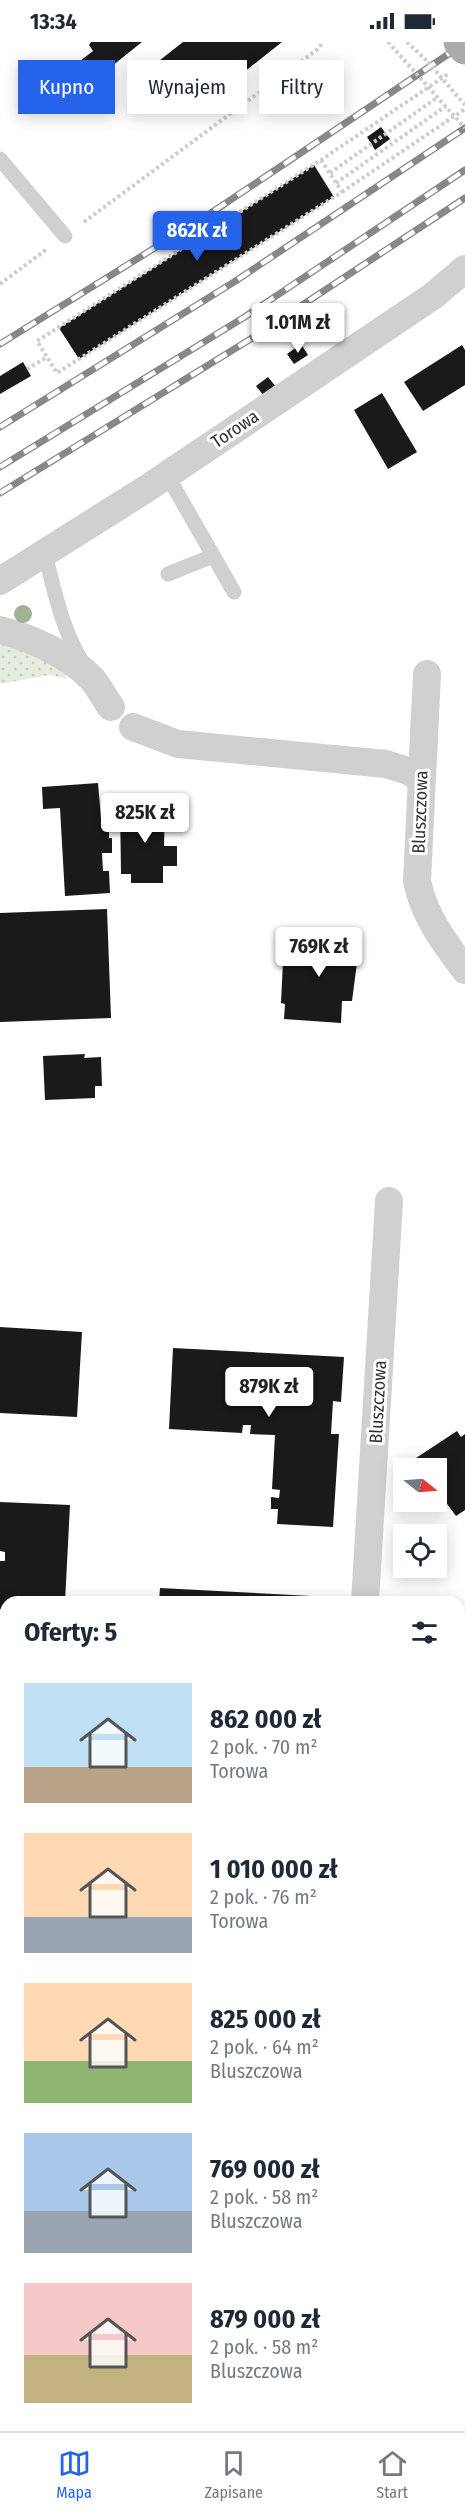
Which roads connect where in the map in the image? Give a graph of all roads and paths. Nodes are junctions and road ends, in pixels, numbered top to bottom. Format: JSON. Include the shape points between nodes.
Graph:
{"nodes":[{"id":1,"x":323,"y":42,"type":"edge"},
{"id":2,"x":388,"y":42,"type":"edge"},
{"id":3,"x":407,"y":42,"type":"edge"},
{"id":4,"x":460,"y":53,"type":"edge"},
{"id":5,"x":438,"y":97,"type":"junction"},
{"id":6,"x":446,"y":106,"type":"junction"},
{"id":7,"x":465,"y":107,"type":"edge"},
{"id":8,"x":465,"y":128,"type":"edge"},
{"id":9,"x":0,"y":159,"type":"edge"},
{"id":10,"x":321,"y":160,"type":"junction"},
{"id":11,"x":330,"y":173,"type":"junction"},
{"id":12,"x":336,"y":183,"type":"junction"},
{"id":13,"x":342,"y":192,"type":"junction"},
{"id":14,"x":65,"y":236,"type":"junction"},
{"id":15,"x":465,"y":269,"type":"edge"},
{"id":16,"x":0,"y":284,"type":"edge"},
{"id":17,"x":47,"y":357,"type":"junction"},
{"id":18,"x":27,"y":369,"type":"dead end"},
{"id":19,"x":167,"y":475,"type":"junction"},
{"id":20,"x":45,"y":555,"type":"junction"},
{"id":21,"x":213,"y":556,"type":"junction"},
{"id":22,"x":168,"y":574,"type":"dead end"},
{"id":23,"x":0,"y":581,"type":"edge"},
{"id":24,"x":234,"y":592,"type":"dead end"},
{"id":25,"x":0,"y":630,"type":"edge"},
{"id":26,"x":427,"y":674,"type":"dead end"},
{"id":27,"x":93,"y":681,"type":"junction"},
{"id":28,"x":111,"y":707,"type":"dead end"},
{"id":29,"x":133,"y":727,"type":"dead end"},
{"id":30,"x":421,"y":780,"type":"junction"},
{"id":31,"x":455,"y":938,"type":"edge"},
{"id":32,"x":465,"y":970,"type":"edge"},
{"id":33,"x":389,"y":1201,"type":"dead end"},
{"id":34,"x":365,"y":1596,"type":"edge"}],
"edges":[{"from":1,"to":14,"type":"path"},
{"from":2,"to":5,"type":"path","bridge":true},
{"from":3,"to":7,"type":"path","bridge":true},
{"from":4,"to":10,"type":"path"},
{"from":5,"to":6,"type":"path","bridge":true},
{"from":5,"to":11,"type":"path"},
{"from":6,"to":8,"type":"path","bridge":true},
{"from":6,"to":12,"type":"path"},
{"from":7,"to":13,"type":"path"},
{"from":9,"to":14,"type":"lane"},
{"from":10,"to":11,"type":"path"},
{"from":10,"to":17,"type":"path","via":[[37,341]]},
{"from":11,"to":12,"type":"path"},
{"from":12,"to":13,"type":"path"},
{"from":13,"to":17,"type":"path","via":[[57,373]]},
{"from":14,"to":16,"type":"path"},
{"from":15,"to":19,"type":"street","name":"Torowa","via":[[433,296]]},
{"from":17,"to":18,"type":"path"},
{"from":19,"to":20,"type":"street","name":"Torowa"},
{"from":19,"to":21,"type":"lane"},
{"from":20,"to":23,"type":"street","name":"Torowa"},
{"from":20,"to":27,"type":"lane","via":[[61,616]]},
{"from":21,"to":22,"type":"lane"},
{"from":21,"to":24,"type":"lane"},
{"from":25,"to":27,"type":"street","via":[[53,651]]},
{"from":26,"to":30,"type":"street","name":"Bluszczowa"},
{"from":27,"to":28,"type":"street"},
{"from":29,"to":30,"type":"street","via":[[178,744],[386,764],[411,772]]},
{"from":30,"to":31,"type":"street","name":"Bluszczowa","via":[[417,881],[430,919]]},
{"from":31,"to":32,"type":"street","name":"Bluszczowa"},
{"from":33,"to":34,"type":"street","name":"Bluszczowa"}]}
